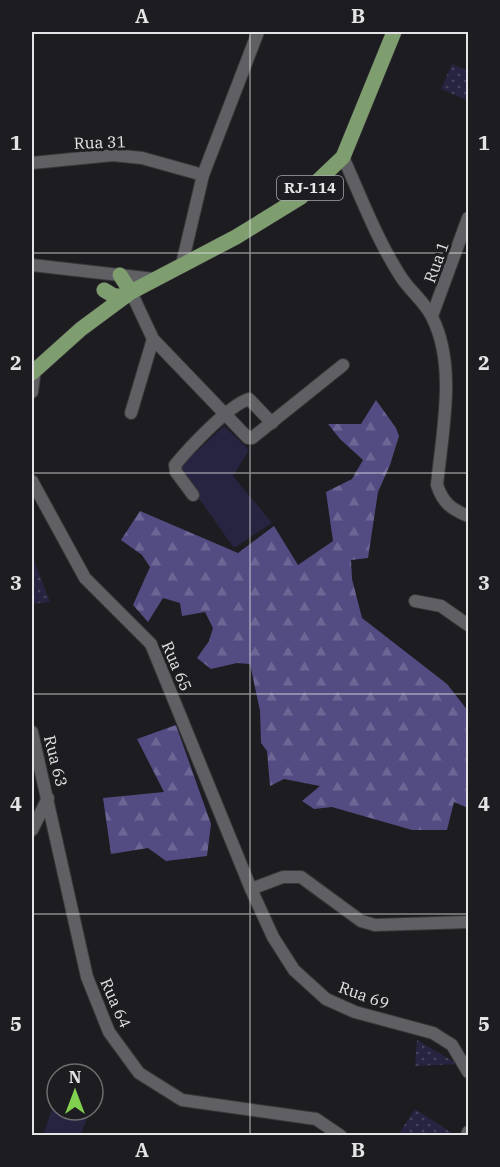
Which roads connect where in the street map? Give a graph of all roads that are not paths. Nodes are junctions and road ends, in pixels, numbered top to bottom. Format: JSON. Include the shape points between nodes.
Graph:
{"nodes":[{"id":1,"x":258,"y":32,"type":"edge"},
{"id":2,"x":394,"y":32,"type":"edge"},
{"id":3,"x":343,"y":157,"type":"junction"},
{"id":4,"x":32,"y":163,"type":"edge"},
{"id":5,"x":203,"y":175,"type":"junction"},
{"id":6,"x":468,"y":218,"type":"edge"},
{"id":7,"x":182,"y":264,"type":"junction"},
{"id":8,"x":32,"y":265,"type":"edge"},
{"id":9,"x":95,"y":272,"type":"junction"},
{"id":10,"x":116,"y":274,"type":"junction"},
{"id":11,"x":154,"y":279,"type":"junction"},
{"id":12,"x":103,"y":289,"type":"junction"},
{"id":13,"x":129,"y":294,"type":"junction"},
{"id":14,"x":103,"y":313,"type":"junction"},
{"id":15,"x":432,"y":316,"type":"junction"},
{"id":16,"x":153,"y":339,"type":"junction"},
{"id":17,"x":343,"y":365,"type":"dead end"},
{"id":18,"x":33,"y":371,"type":"edge"},
{"id":19,"x":32,"y":392,"type":"edge"},
{"id":20,"x":131,"y":413,"type":"dead end"},
{"id":21,"x":224,"y":416,"type":"junction"},
{"id":22,"x":272,"y":423,"type":"junction"},
{"id":23,"x":32,"y":481,"type":"edge"},
{"id":24,"x":193,"y":495,"type":"dead end"},
{"id":25,"x":468,"y":516,"type":"edge"},
{"id":26,"x":415,"y":601,"type":"dead end"},
{"id":27,"x":468,"y":625,"type":"edge"},
{"id":28,"x":32,"y":732,"type":"edge"},
{"id":29,"x":48,"y":798,"type":"junction"},
{"id":30,"x":32,"y":830,"type":"edge"},
{"id":31,"x":251,"y":889,"type":"junction"},
{"id":32,"x":468,"y":922,"type":"edge"},
{"id":33,"x":468,"y":1072,"type":"edge"},
{"id":34,"x":341,"y":1136,"type":"edge"}],
"edges":[{"from":1,"to":5,"type":"street"},
{"from":2,"to":3,"type":"main road","number":"RJ-114"},
{"from":3,"to":7,"type":"main road","number":"RJ-114","via":[[301,197]]},
{"from":3,"to":15,"type":"street","via":[[386,250]]},
{"from":4,"to":5,"type":"street","name":"Rua 31","via":[[113,155],[142,158]]},
{"from":5,"to":7,"type":"street"},
{"from":6,"to":15,"type":"street","name":"Rua 1"},
{"from":7,"to":11,"type":"main road","number":"RJ-114"},
{"from":8,"to":9,"type":"street"},
{"from":9,"to":10,"type":"street"},
{"from":9,"to":12,"type":"street"},
{"from":10,"to":11,"type":"street"},
{"from":10,"to":12,"type":"street","via":[[105,279]]},
{"from":10,"to":13,"type":"main road"},
{"from":11,"to":13,"type":"main road","number":"RJ-114"},
{"from":12,"to":13,"type":"main road","via":[[114,296]]},
{"from":12,"to":14,"type":"street"},
{"from":13,"to":14,"type":"main road","number":"RJ-114"},
{"from":13,"to":16,"type":"street"},
{"from":14,"to":18,"type":"main road","number":"RJ-114"},
{"from":15,"to":25,"type":"street","via":[[445,376],[437,484],[449,508]]},
{"from":16,"to":20,"type":"street"},
{"from":16,"to":21,"type":"street"},
{"from":17,"to":22,"type":"street"},
{"from":18,"to":19,"type":"street"},
{"from":21,"to":22,"type":"street","via":[[250,439]]},
{"from":21,"to":22,"type":"street","via":[[249,399]]},
{"from":21,"to":24,"type":"street","via":[[175,465]]},
{"from":23,"to":31,"type":"street","name":"Rua 65","via":[[85,578],[152,644]]},
{"from":26,"to":27,"type":"street","via":[[441,606]]},
{"from":28,"to":29,"type":"street","name":"Rua 63"},
{"from":29,"to":30,"type":"street"},
{"from":29,"to":34,"type":"street","name":"Rua 64","via":[[87,977],[109,1032],[139,1073],[182,1100],[316,1119]]},
{"from":31,"to":32,"type":"street","via":[[292,875],[301,877],[361,921],[375,925]]},
{"from":31,"to":33,"type":"street","name":"Rua 69","via":[[273,937],[294,970],[327,999],[355,1012],[433,1034],[452,1045]]}]}
